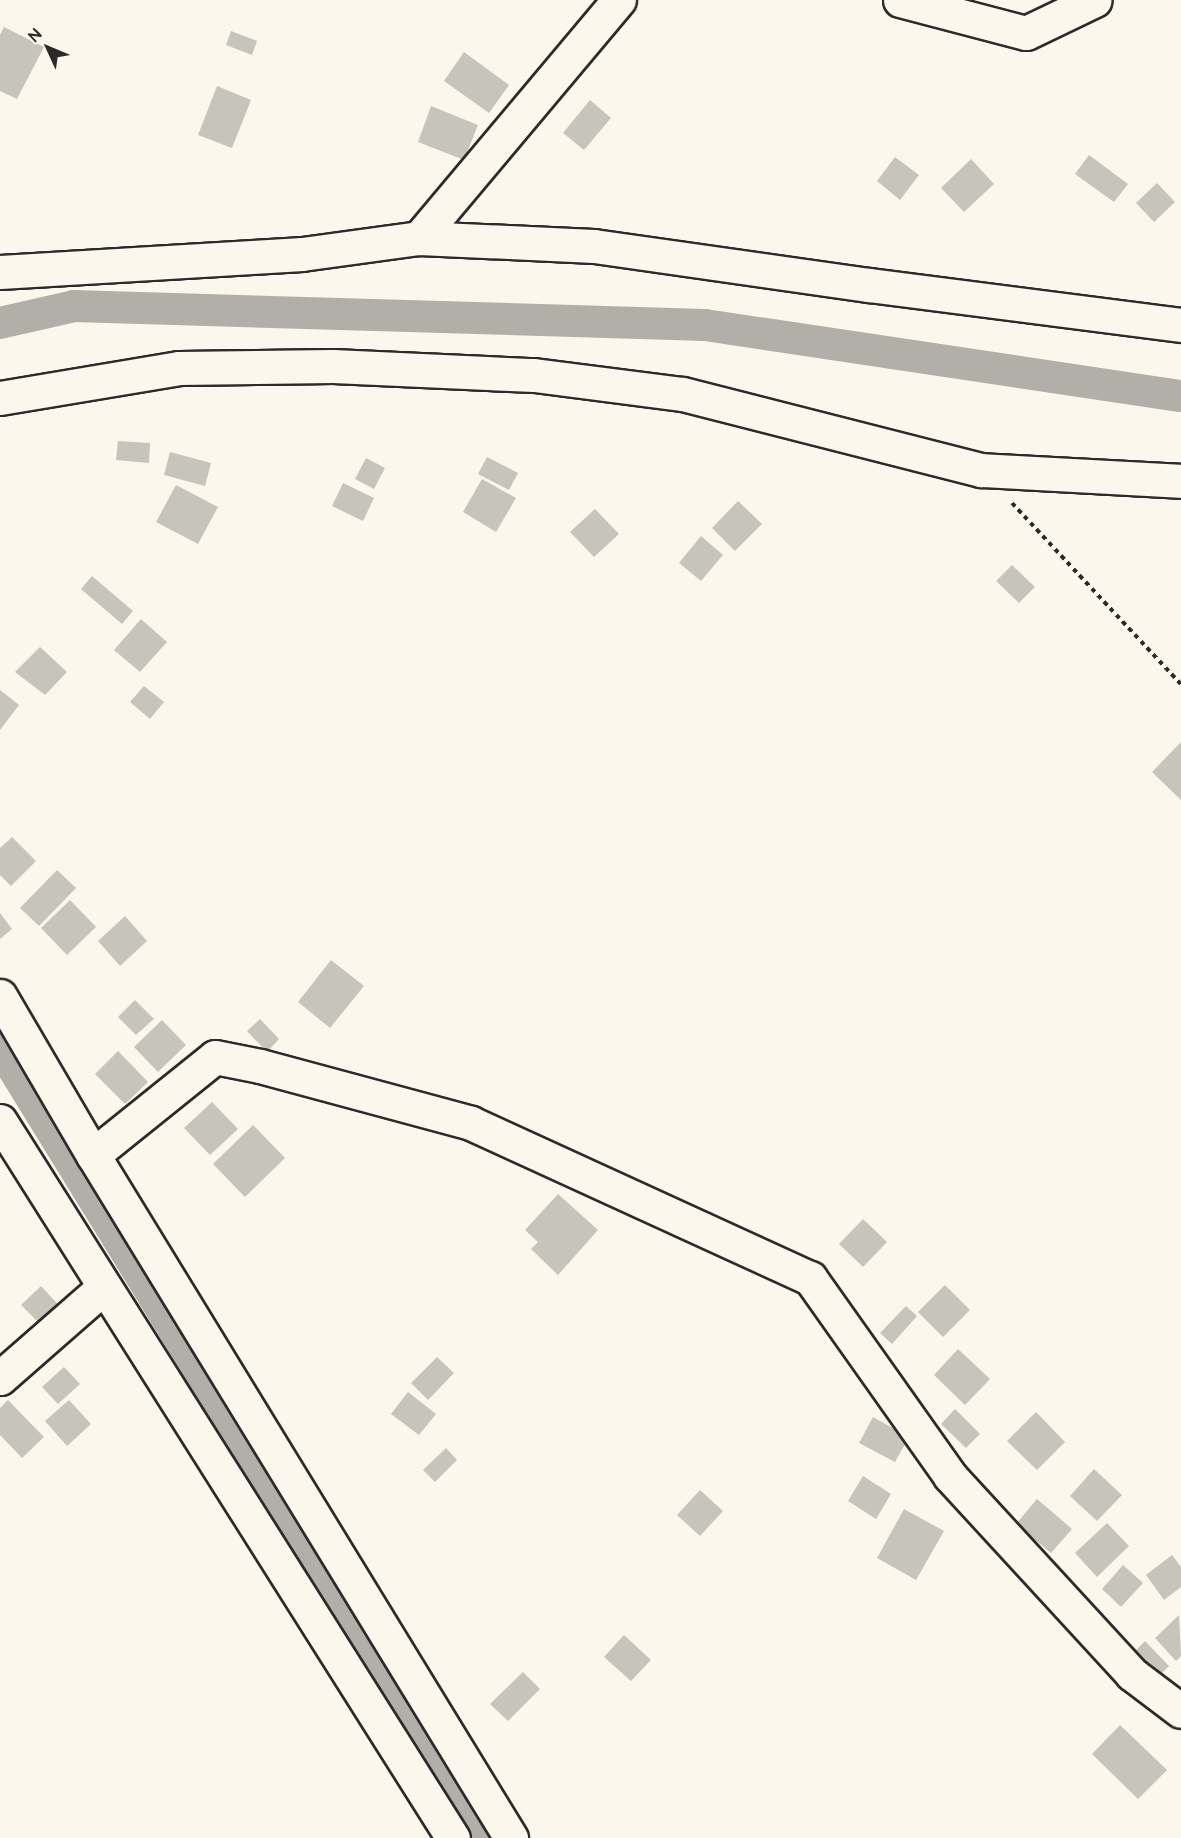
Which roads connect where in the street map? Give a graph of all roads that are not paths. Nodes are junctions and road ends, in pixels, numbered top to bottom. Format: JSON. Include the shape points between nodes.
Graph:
{"nodes":[{"id":1,"x":619,"y":0,"type":"edge"},
{"id":2,"x":900,"y":0,"type":"edge"},
{"id":3,"x":1095,"y":0,"type":"edge"},
{"id":4,"x":419,"y":238,"type":"junction"},
{"id":5,"x":0,"y":272,"type":"edge"},
{"id":6,"x":1181,"y":325,"type":"edge"},
{"id":7,"x":0,"y":398,"type":"edge"},
{"id":8,"x":1181,"y":481,"type":"edge"},
{"id":9,"x":0,"y":996,"type":"edge"},
{"id":10,"x":0,"y":1121,"type":"edge"},
{"id":11,"x":93,"y":1155,"type":"junction"},
{"id":12,"x":104,"y":1287,"type":"junction"},
{"id":13,"x":0,"y":1378,"type":"edge"},
{"id":14,"x":1181,"y":1711,"type":"edge"},
{"id":15,"x":453,"y":1838,"type":"edge"},
{"id":16,"x":511,"y":1838,"type":"edge"}],
"edges":[{"from":1,"to":4,"type":"street"},
{"from":2,"to":3,"type":"street","via":[[1026,33]]},
{"from":4,"to":5,"type":"street","via":[[302,254]]},
{"from":4,"to":6,"type":"street","via":[[594,246]]},
{"from":7,"to":8,"type":"street","via":[[179,368],[333,366],[534,375],[683,394],[981,470]]},
{"from":9,"to":11,"type":"street"},
{"from":10,"to":12,"type":"street"},
{"from":11,"to":14,"type":"street","via":[[214,1057],[471,1123],[810,1278],[950,1476],[1132,1674]]},
{"from":11,"to":16,"type":"street"},
{"from":12,"to":13,"type":"street"},
{"from":12,"to":15,"type":"street"}]}
